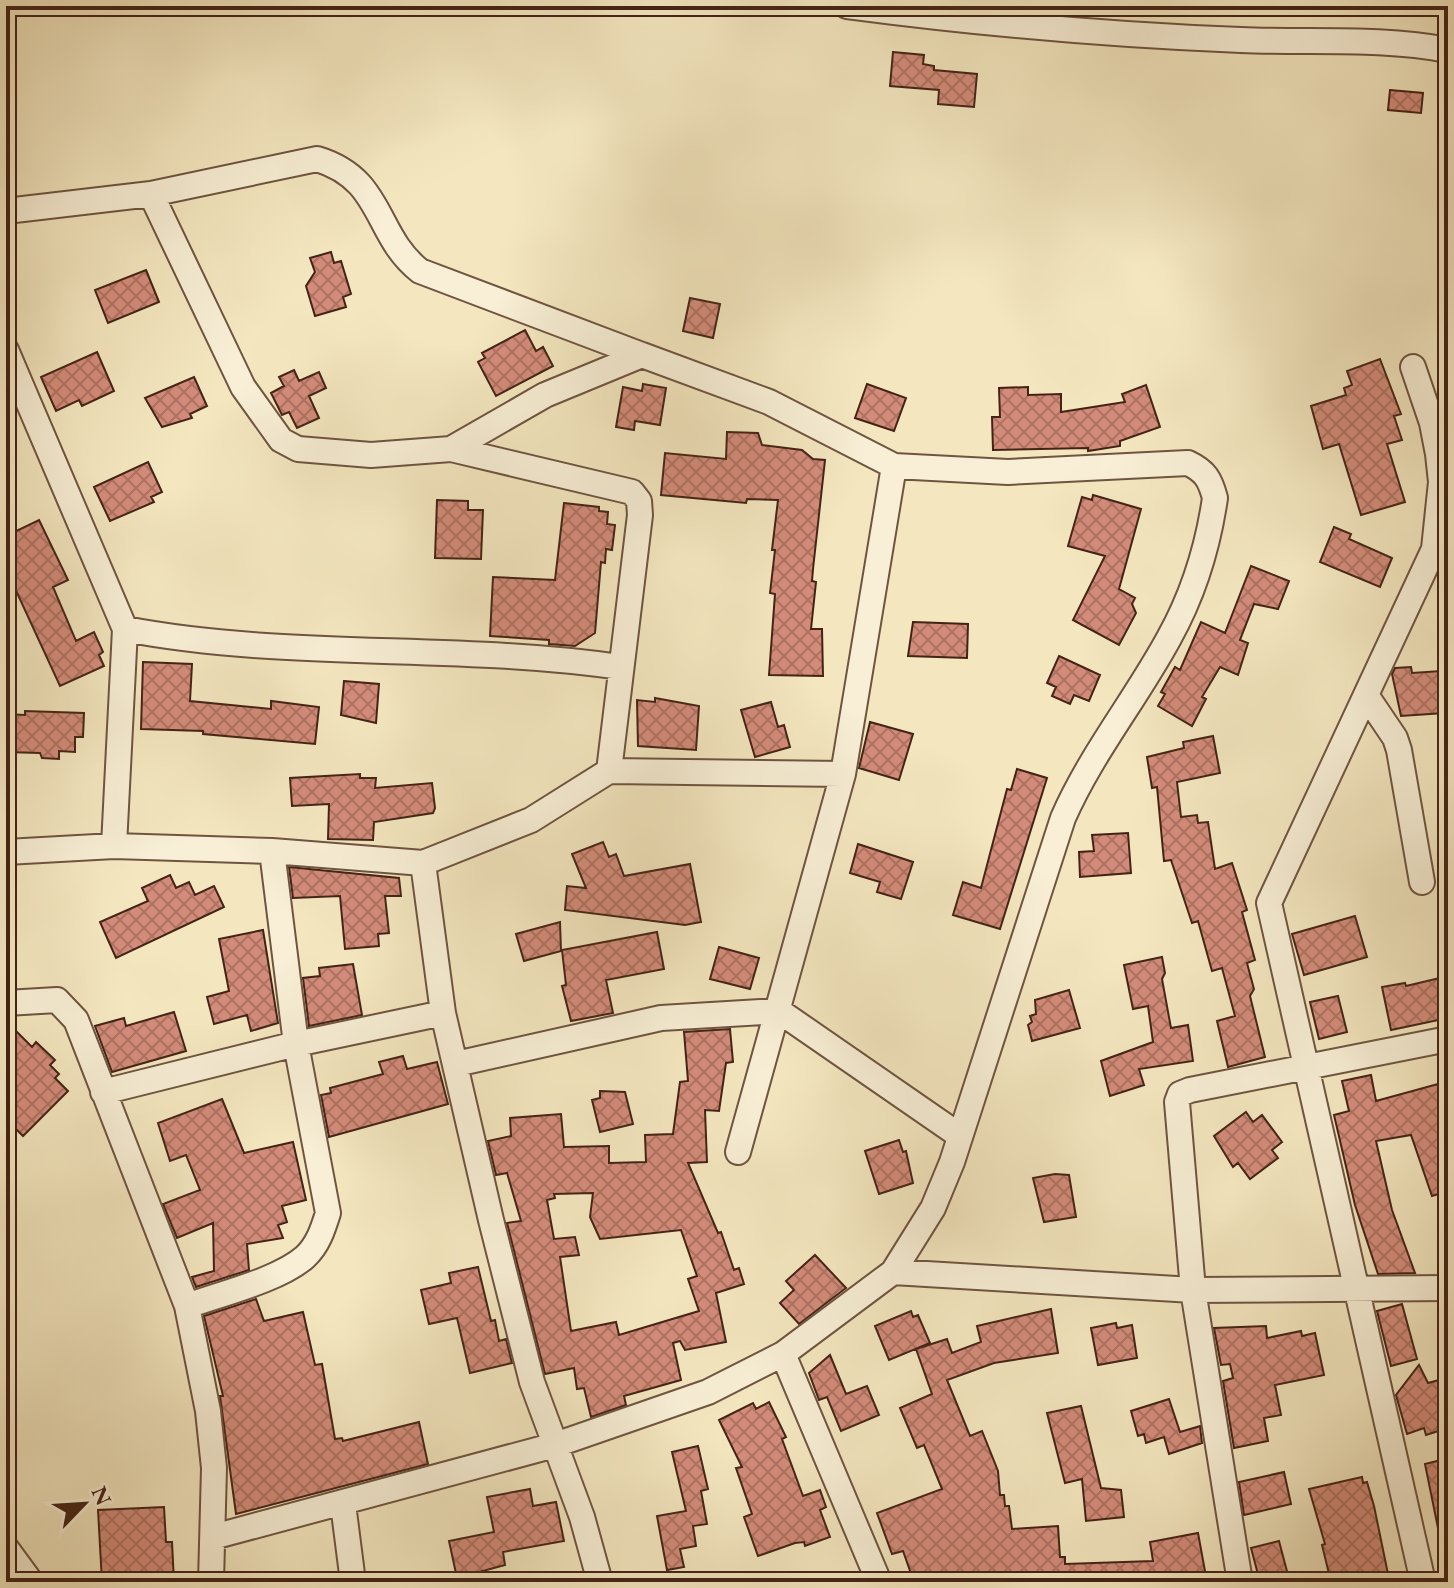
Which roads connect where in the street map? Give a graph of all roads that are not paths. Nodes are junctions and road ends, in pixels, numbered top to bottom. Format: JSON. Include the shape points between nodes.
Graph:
{"nodes":[{"id":1,"x":847,"y":6,"type":"edge"},
{"id":2,"x":1448,"y":50,"type":"edge"},
{"id":3,"x":151,"y":194,"type":"junction"},
{"id":4,"x":6,"y":211,"type":"edge"},
{"id":5,"x":6,"y":350,"type":"edge"},
{"id":6,"x":642,"y":355,"type":"junction"},
{"id":7,"x":1413,"y":367,"type":"dead end"},
{"id":8,"x":451,"y":449,"type":"junction"},
{"id":9,"x":894,"y":466,"type":"junction"},
{"id":10,"x":125,"y":629,"type":"junction"},
{"id":11,"x":620,"y":667,"type":"junction"},
{"id":12,"x":1368,"y":698,"type":"junction"},
{"id":13,"x":609,"y":771,"type":"junction"},
{"id":14,"x":843,"y":774,"type":"junction"},
{"id":15,"x":114,"y":846,"type":"junction"},
{"id":16,"x":272,"y":851,"type":"junction"},
{"id":17,"x":6,"y":852,"type":"edge"},
{"id":18,"x":423,"y":863,"type":"junction"},
{"id":19,"x":1422,"y":882,"type":"dead end"},
{"id":20,"x":6,"y":1003,"type":"edge"},
{"id":21,"x":779,"y":1011,"type":"junction"},
{"id":22,"x":443,"y":1013,"type":"junction"},
{"id":23,"x":1448,"y":1039,"type":"edge"},
{"id":24,"x":296,"y":1044,"type":"junction"},
{"id":25,"x":456,"y":1064,"type":"junction"},
{"id":26,"x":1305,"y":1067,"type":"junction"},
{"id":27,"x":103,"y":1092,"type":"junction"},
{"id":28,"x":960,"y":1136,"type":"junction"},
{"id":29,"x":738,"y":1152,"type":"dead end"},
{"id":30,"x":893,"y":1272,"type":"junction"},
{"id":31,"x":1448,"y":1288,"type":"edge"},
{"id":32,"x":1355,"y":1289,"type":"junction"},
{"id":33,"x":1193,"y":1290,"type":"junction"},
{"id":34,"x":187,"y":1306,"type":"junction"},
{"id":35,"x":783,"y":1354,"type":"junction"},
{"id":36,"x":555,"y":1445,"type":"junction"},
{"id":37,"x":343,"y":1504,"type":"junction"},
{"id":38,"x":213,"y":1537,"type":"junction"},
{"id":39,"x":6,"y":1548,"type":"edge"},
{"id":40,"x":31,"y":1582,"type":"edge"},
{"id":41,"x":211,"y":1582,"type":"edge"},
{"id":42,"x":353,"y":1582,"type":"edge"},
{"id":43,"x":600,"y":1582,"type":"edge"},
{"id":44,"x":879,"y":1582,"type":"edge"},
{"id":45,"x":1240,"y":1582,"type":"edge"},
{"id":46,"x":1423,"y":1582,"type":"edge"}],
"edges":[{"from":1,"to":2,"type":"street","via":[[1035,26]]},
{"from":3,"to":4,"type":"street"},
{"from":3,"to":6,"type":"street","via":[[317,159],[340,166],[356,180],[420,271]]},
{"from":3,"to":8,"type":"street","via":[[243,387],[281,440],[298,449],[371,455]]},
{"from":5,"to":10,"type":"street"},
{"from":6,"to":8,"type":"street","via":[[545,395]]},
{"from":6,"to":9,"type":"street","via":[[769,402]]},
{"from":7,"to":12,"type":"street","via":[[1435,438],[1439,515],[1434,549]]},
{"from":8,"to":11,"type":"street","via":[[616,486],[639,501]]},
{"from":9,"to":14,"type":"street"},
{"from":9,"to":28,"type":"street","via":[[1008,472],[1188,463],[1203,470],[1215,498],[1188,599],[1063,818]]},
{"from":10,"to":11,"type":"street","via":[[270,647],[518,656]]},
{"from":10,"to":15,"type":"street"},
{"from":11,"to":13,"type":"street"},
{"from":12,"to":19,"type":"street","via":[[1399,750]]},
{"from":12,"to":26,"type":"street","via":[[1269,903]]},
{"from":13,"to":14,"type":"street"},
{"from":13,"to":18,"type":"street","via":[[531,820]]},
{"from":14,"to":21,"type":"street"},
{"from":15,"to":16,"type":"street"},
{"from":15,"to":17,"type":"street"},
{"from":16,"to":18,"type":"street"},
{"from":16,"to":24,"type":"street"},
{"from":18,"to":22,"type":"street"},
{"from":20,"to":27,"type":"street","via":[[45,998],[67,1008]]},
{"from":21,"to":25,"type":"street","via":[[661,1018]]},
{"from":21,"to":28,"type":"street"},
{"from":21,"to":29,"type":"street"},
{"from":22,"to":24,"type":"street"},
{"from":22,"to":25,"type":"street"},
{"from":23,"to":26,"type":"street"},
{"from":24,"to":27,"type":"street"},
{"from":24,"to":34,"type":"street","via":[[328,1213],[321,1237],[293,1264]]},
{"from":25,"to":36,"type":"street","via":[[532,1382]]},
{"from":26,"to":32,"type":"street"},
{"from":26,"to":33,"type":"street","via":[[1180,1094],[1177,1121]]},
{"from":27,"to":34,"type":"street"},
{"from":28,"to":30,"type":"street","via":[[933,1208]]},
{"from":30,"to":33,"type":"street"},
{"from":30,"to":35,"type":"street"},
{"from":31,"to":32,"type":"street"},
{"from":32,"to":33,"type":"street"},
{"from":32,"to":46,"type":"street"},
{"from":33,"to":45,"type":"street"},
{"from":34,"to":38,"type":"street","via":[[208,1411]]},
{"from":35,"to":36,"type":"street","via":[[708,1392]]},
{"from":35,"to":44,"type":"street"},
{"from":36,"to":37,"type":"street"},
{"from":36,"to":43,"type":"street"},
{"from":37,"to":38,"type":"street"},
{"from":37,"to":42,"type":"street"},
{"from":38,"to":41,"type":"street"},
{"from":39,"to":40,"type":"street"}]}
